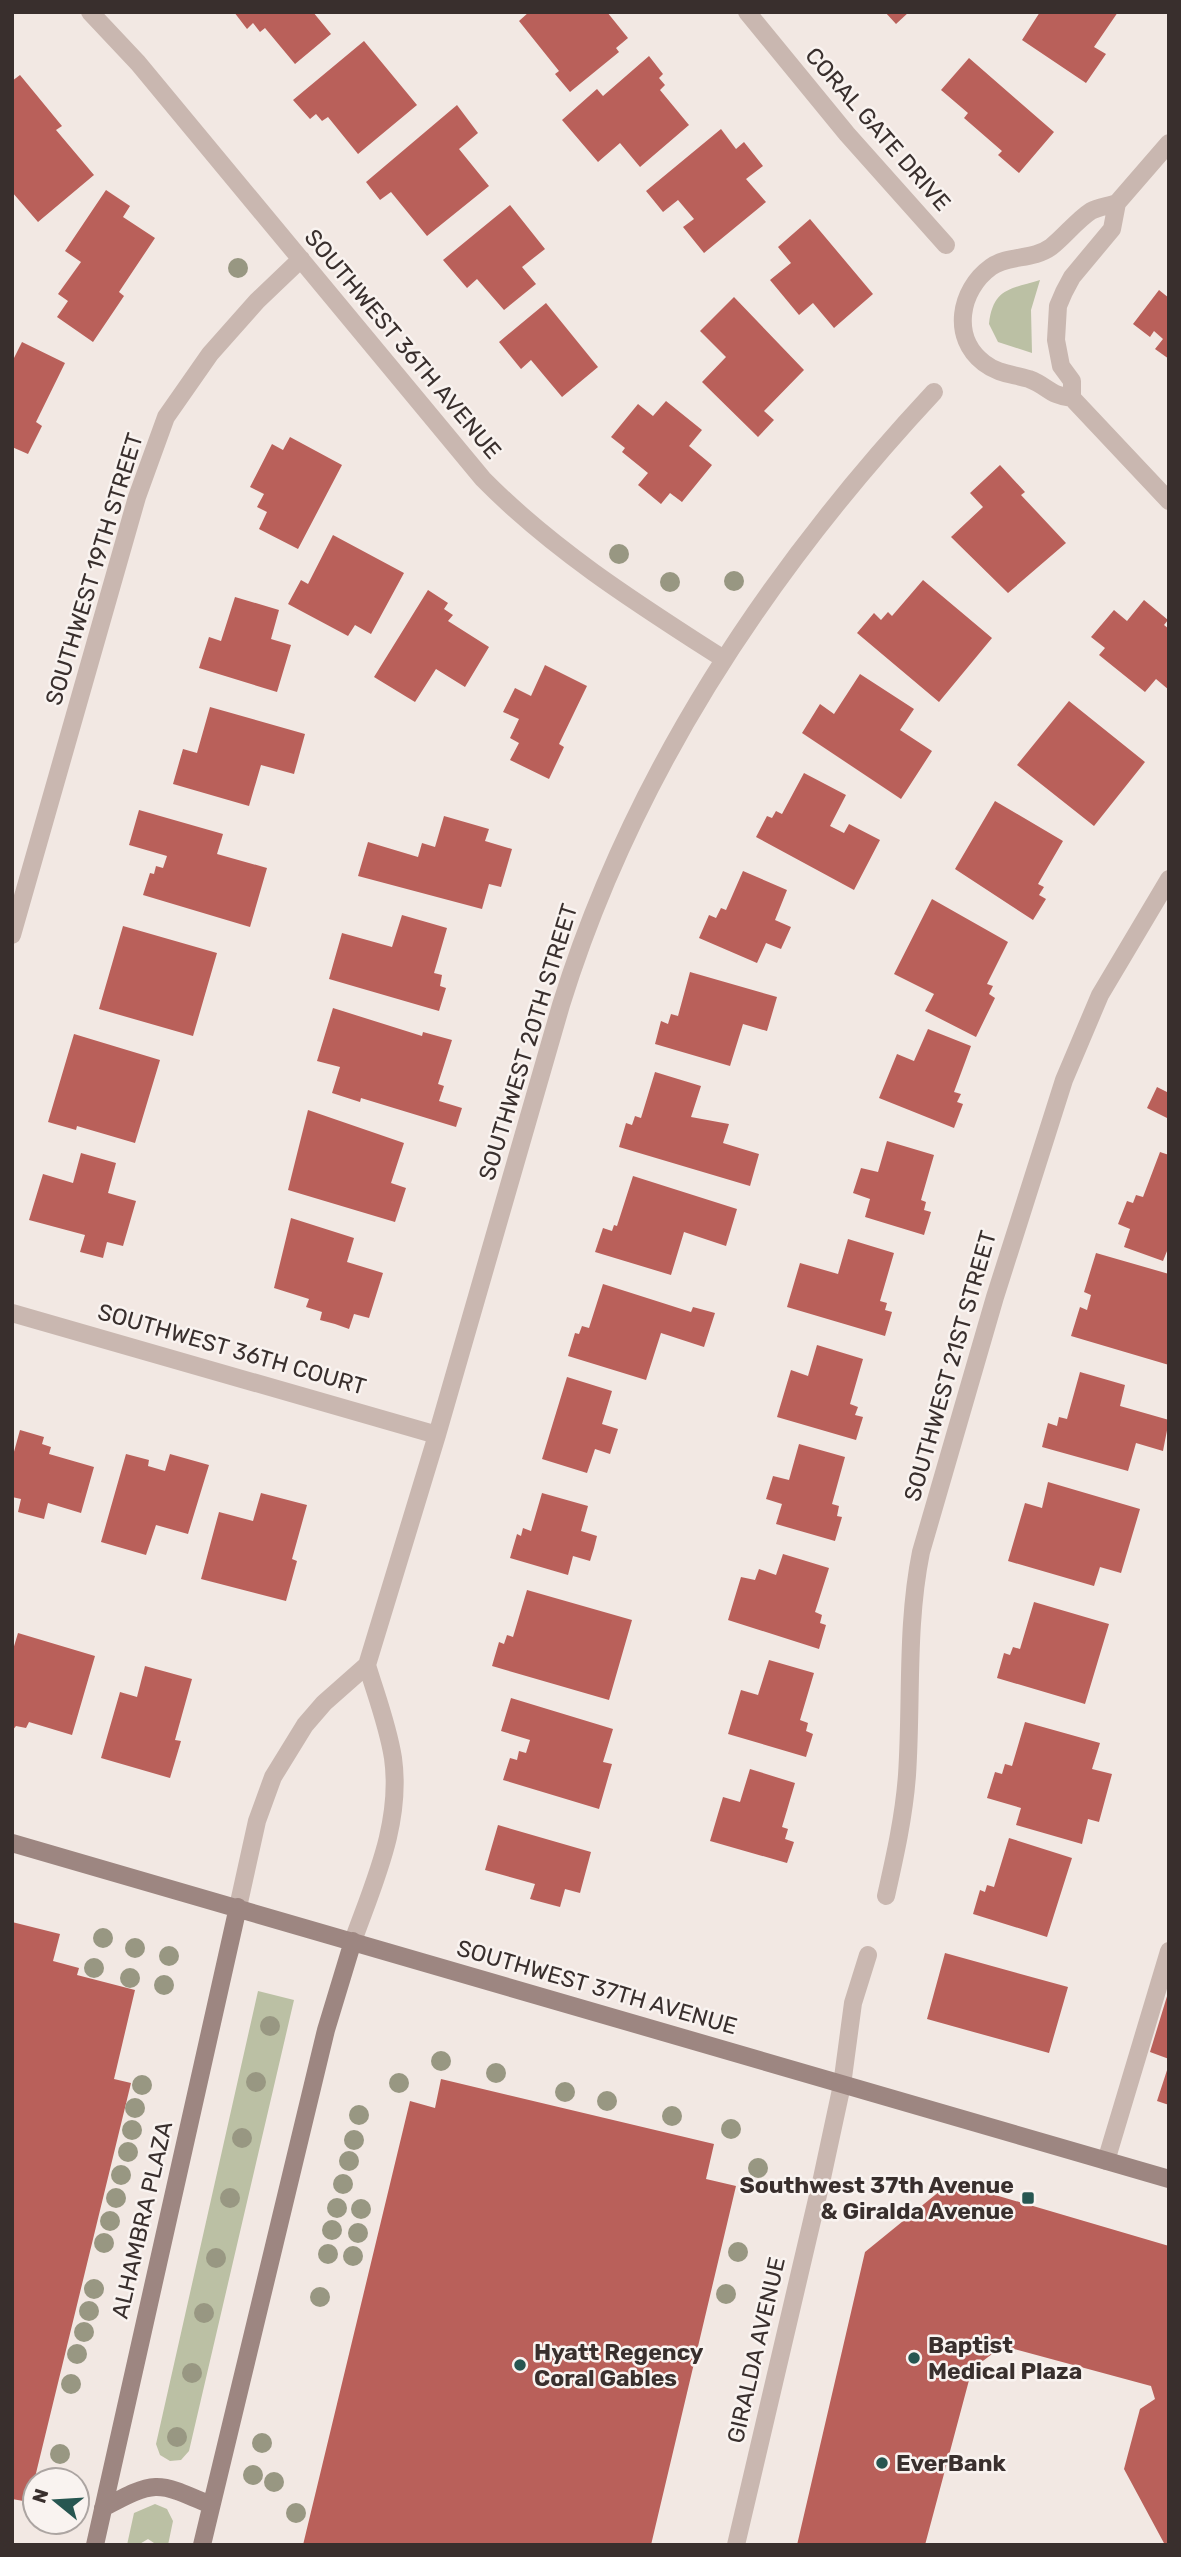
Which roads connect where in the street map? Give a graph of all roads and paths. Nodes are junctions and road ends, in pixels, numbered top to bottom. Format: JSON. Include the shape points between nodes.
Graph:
{"nodes":[{"id":1,"x":90,"y":12,"type":"edge"},
{"id":2,"x":747,"y":12,"type":"edge"},
{"id":3,"x":1169,"y":143,"type":"edge"},
{"id":4,"x":1117,"y":203,"type":"junction"},
{"id":5,"x":947,"y":245,"type":"dead end"},
{"id":6,"x":301,"y":259,"type":"junction"},
{"id":7,"x":934,"y":392,"type":"dead end"},
{"id":8,"x":1072,"y":398,"type":"junction"},
{"id":9,"x":1169,"y":501,"type":"edge"},
{"id":10,"x":722,"y":658,"type":"junction"},
{"id":11,"x":1169,"y":879,"type":"edge"},
{"id":12,"x":12,"y":935,"type":"edge"},
{"id":13,"x":12,"y":1313,"type":"edge"},
{"id":14,"x":437,"y":1435,"type":"junction"},
{"id":15,"x":367,"y":1665,"type":"junction"},
{"id":16,"x":12,"y":1843,"type":"edge"},
{"id":17,"x":886,"y":1896,"type":"dead end"},
{"id":18,"x":238,"y":1906,"type":"junction"},
{"id":19,"x":353,"y":1941,"type":"junction"},
{"id":20,"x":1169,"y":1951,"type":"edge"},
{"id":21,"x":868,"y":1955,"type":"dead end"},
{"id":22,"x":842,"y":2085,"type":"junction"},
{"id":23,"x":1106,"y":2161,"type":"junction"},
{"id":24,"x":1169,"y":2179,"type":"edge"},
{"id":25,"x":211,"y":2505,"type":"junction"},
{"id":26,"x":103,"y":2508,"type":"junction"},
{"id":27,"x":95,"y":2545,"type":"edge"},
{"id":28,"x":202,"y":2545,"type":"edge"},
{"id":29,"x":736,"y":2545,"type":"edge"}],
"edges":[{"from":1,"to":6,"type":"street","name":"SOUTHWEST 36TH AVENUE"},
{"from":2,"to":5,"type":"street","name":"CORAL GATE DRIVE","via":[[847,134]]},
{"from":3,"to":4,"type":"street"},
{"from":4,"to":8,"type":"street","via":[[1112,229],[1064,292],[1056,325],[1058,354],[1072,381]]},
{"from":4,"to":8,"type":"street","via":[[1092,210],[1050,248],[992,266],[971,289],[963,315],[969,348],[985,364],[1040,384],[1055,396]]},
{"from":6,"to":10,"type":"street","name":"SOUTHWEST 36TH AVENUE","via":[[483,479],[515,511],[576,561]]},
{"from":6,"to":12,"type":"street","name":"SOUTHWEST 19TH STREET","via":[[210,354],[166,417],[137,497]]},
{"from":7,"to":10,"type":"street","name":"SOUTHWEST 20TH STREET","via":[[806,542]]},
{"from":8,"to":9,"type":"street"},
{"from":10,"to":14,"type":"street","name":"SOUTHWEST 20TH STREET","via":[[645,797],[575,959]]},
{"from":11,"to":17,"type":"street","name":"SOUTHWEST 21ST STREET","via":[[1100,995],[1064,1080],[921,1552],[912,1595],[907,1776]]},
{"from":13,"to":14,"type":"street","name":"SOUTHWEST 36TH COURT"},
{"from":14,"to":15,"type":"street","name":"SOUTHWEST 20TH STREET"},
{"from":15,"to":18,"type":"street","via":[[305,1725],[273,1777],[257,1821]]},
{"from":15,"to":19,"type":"street","via":[[388,1732],[393,1814]]},
{"from":16,"to":18,"type":"street","name":"SOUTHWEST 37TH AVENUE"},
{"from":18,"to":19,"type":"street","name":"SOUTHWEST 37TH AVENUE"},
{"from":18,"to":26,"type":"street","name":"ALHAMBRA PLAZA"},
{"from":19,"to":22,"type":"street","name":"SOUTHWEST 37TH AVENUE"},
{"from":19,"to":25,"type":"street","via":[[326,2029]]},
{"from":20,"to":23,"type":"street"},
{"from":21,"to":22,"type":"street","via":[[853,2003]]},
{"from":22,"to":23,"type":"street","name":"SOUTHWEST 37TH AVENUE"},
{"from":22,"to":29,"type":"street","name":"GIRALDA AVENUE"},
{"from":23,"to":24,"type":"street","name":"SOUTHWEST 37TH AVENUE"},
{"from":25,"to":26,"type":"street","via":[[168,2486],[153,2485]]},
{"from":25,"to":28,"type":"street"},
{"from":26,"to":27,"type":"street","name":"ALHAMBRA PLAZA"}]}
